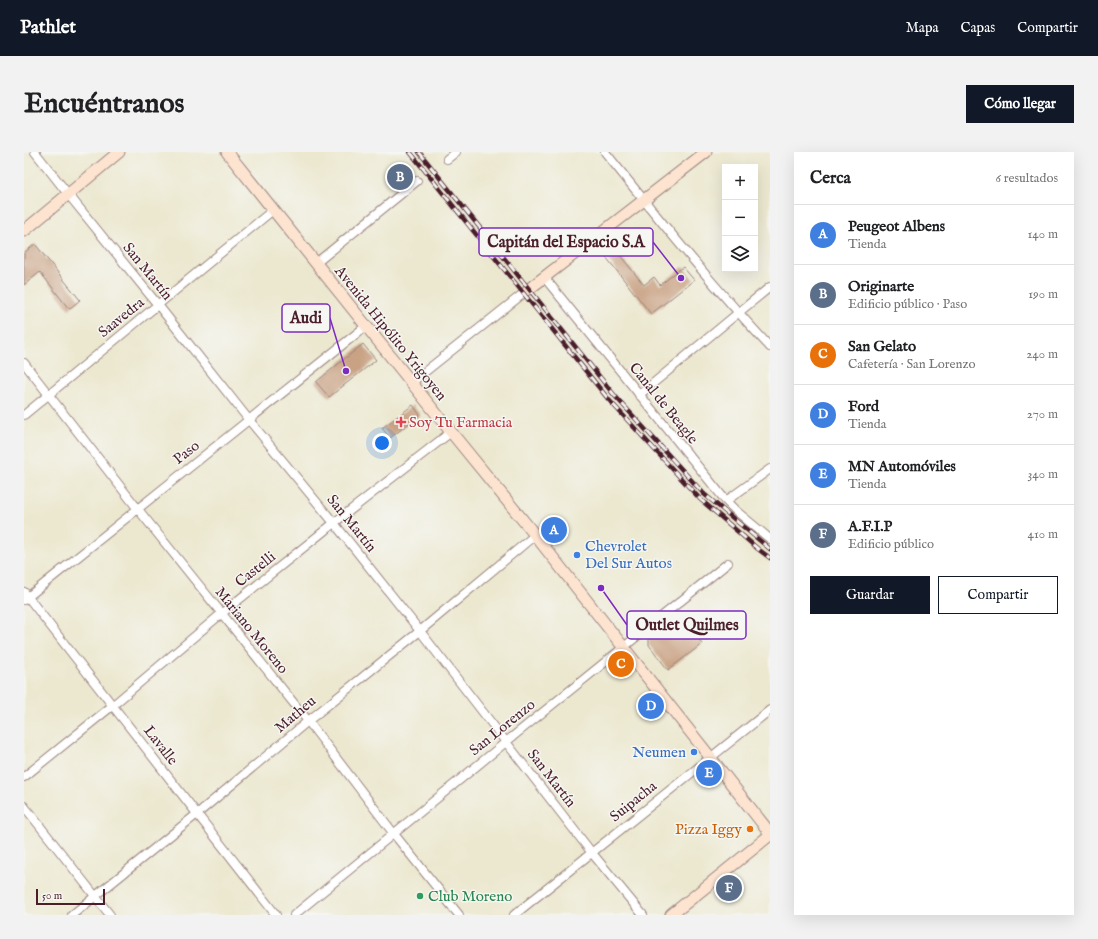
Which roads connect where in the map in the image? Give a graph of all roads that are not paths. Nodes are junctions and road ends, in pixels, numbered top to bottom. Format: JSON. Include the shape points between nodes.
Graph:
{"nodes":[{"id":1,"x":35,"y":152,"type":"edge"},
{"id":2,"x":119,"y":152,"type":"edge"},
{"id":3,"x":226,"y":152,"type":"edge"},
{"id":4,"x":456,"y":152,"type":"edge"},
{"id":5,"x":605,"y":152,"type":"edge"},
{"id":6,"x":706,"y":152,"type":"edge"},
{"id":7,"x":447,"y":159,"type":"dead end"},
{"id":8,"x":417,"y":181,"type":"dead end"},
{"id":9,"x":68,"y":194,"type":"junction"},
{"id":10,"x":644,"y":200,"type":"junction"},
{"id":11,"x":273,"y":210,"type":"junction"},
{"id":12,"x":24,"y":231,"type":"edge"},
{"id":13,"x":316,"y":263,"type":"junction"},
{"id":14,"x":544,"y":277,"type":"junction"},
{"id":15,"x":770,"y":288,"type":"edge"},
{"id":16,"x":526,"y":291,"type":"joint"},
{"id":17,"x":158,"y":305,"type":"junction"},
{"id":18,"x":738,"y":313,"type":"junction"},
{"id":19,"x":366,"y":326,"type":"junction"},
{"id":20,"x":770,"y":347,"type":"edge"},
{"id":21,"x":24,"y":363,"type":"edge"},
{"id":22,"x":412,"y":382,"type":"junction"},
{"id":23,"x":49,"y":394,"type":"junction"},
{"id":24,"x":639,"y":394,"type":"junction"},
{"id":25,"x":24,"y":415,"type":"edge"},
{"id":26,"x":249,"y":420,"type":"junction"},
{"id":27,"x":451,"y":432,"type":"junction"},
{"id":28,"x":770,"y":469,"type":"edge"},
{"id":29,"x":726,"y":501,"type":"junction"},
{"id":30,"x":137,"y":508,"type":"junction"},
{"id":31,"x":334,"y":523,"type":"junction"},
{"id":32,"x":535,"y":535,"type":"junction"},
{"id":33,"x":770,"y":539,"type":"edge"},
{"id":34,"x":728,"y":563,"type":"dead end"},
{"id":35,"x":25,"y":596,"type":"edge"},
{"id":36,"x":221,"y":614,"type":"junction"},
{"id":37,"x":420,"y":631,"type":"junction"},
{"id":38,"x":623,"y":647,"type":"junction"},
{"id":39,"x":112,"y":706,"type":"junction"},
{"id":40,"x":770,"y":710,"type":"edge"},
{"id":41,"x":308,"y":721,"type":"junction"},
{"id":42,"x":506,"y":742,"type":"junction"},
{"id":43,"x":710,"y":757,"type":"junction"},
{"id":44,"x":24,"y":777,"type":"edge"},
{"id":45,"x":24,"y":806,"type":"edge"},
{"id":46,"x":197,"y":814,"type":"junction"},
{"id":47,"x":394,"y":834,"type":"junction"},
{"id":48,"x":770,"y":834,"type":"edge"},
{"id":49,"x":592,"y":853,"type":"junction"},
{"id":50,"x":95,"y":896,"type":"junction"},
{"id":51,"x":72,"y":915,"type":"edge"},
{"id":52,"x":110,"y":915,"type":"edge"},
{"id":53,"x":276,"y":915,"type":"edge"},
{"id":54,"x":294,"y":915,"type":"edge"},
{"id":55,"x":459,"y":915,"type":"edge"},
{"id":56,"x":514,"y":915,"type":"edge"},
{"id":57,"x":643,"y":915,"type":"edge"},
{"id":58,"x":672,"y":915,"type":"edge"}],
"edges":[{"from":1,"to":9,"type":"street","name":"San Martín"},
{"from":2,"to":9,"type":"main road"},
{"from":3,"to":11,"type":"main road","name":"Avenida Hipólito Yrigoyen"},
{"from":4,"to":7,"type":"street"},
{"from":5,"to":10,"type":"street"},
{"from":6,"to":10,"type":"main road"},
{"from":8,"to":13,"type":"street"},
{"from":9,"to":12,"type":"main road"},
{"from":9,"to":17,"type":"street","name":"San Martín"},
{"from":10,"to":14,"type":"main road"},
{"from":10,"to":18,"type":"street"},
{"from":11,"to":13,"type":"main road","name":"Avenida Hipólito Yrigoyen"},
{"from":11,"to":17,"type":"street","name":"Saavedra"},
{"from":13,"to":19,"type":"main road","name":"Avenida Hipólito Yrigoyen"},
{"from":14,"to":16,"type":"main road"},
{"from":14,"to":24,"type":"street","name":"Canal de Beagle"},
{"from":15,"to":18,"type":"street"},
{"from":16,"to":22,"type":"street"},
{"from":17,"to":23,"type":"street","name":"Saavedra"},
{"from":17,"to":26,"type":"street","name":"San Martín"},
{"from":18,"to":20,"type":"street"},
{"from":18,"to":24,"type":"street"},
{"from":19,"to":22,"type":"main road","name":"Avenida Hipólito Yrigoyen"},
{"from":19,"to":26,"type":"street","name":"Paso"},
{"from":21,"to":23,"type":"street","name":"Mariano Moreno"},
{"from":22,"to":27,"type":"main road","name":"Avenida Hipólito Yrigoyen"},
{"from":23,"to":25,"type":"street","name":"Saavedra"},
{"from":23,"to":30,"type":"street","name":"Mariano Moreno"},
{"from":24,"to":29,"type":"street","name":"Canal de Beagle"},
{"from":26,"to":30,"type":"street","name":"Paso"},
{"from":26,"to":31,"type":"street","name":"San Martín"},
{"from":27,"to":31,"type":"street","name":"Castelli"},
{"from":27,"to":32,"type":"main road","name":"Avenida Hipólito Yrigoyen"},
{"from":28,"to":29,"type":"street"},
{"from":29,"to":33,"type":"street","name":"Canal de Beagle"},
{"from":30,"to":35,"type":"street","name":"Paso"},
{"from":30,"to":36,"type":"street","name":"Mariano Moreno"},
{"from":31,"to":36,"type":"street","name":"Castelli"},
{"from":31,"to":37,"type":"street","name":"San Martín"},
{"from":32,"to":37,"type":"street","name":"Matheu"},
{"from":32,"to":38,"type":"main road","name":"Avenida Hipólito Yrigoyen"},
{"from":34,"to":38,"type":"street","name":"San Lorenzo"},
{"from":35,"to":39,"type":"street","name":"Lavalle"},
{"from":36,"to":39,"type":"street","name":"Castelli"},
{"from":36,"to":41,"type":"street","name":"Mariano Moreno"},
{"from":37,"to":41,"type":"street","name":"Matheu"},
{"from":37,"to":42,"type":"street","name":"San Martín"},
{"from":38,"to":42,"type":"street","name":"San Lorenzo"},
{"from":38,"to":43,"type":"main road","name":"Avenida Hipólito Yrigoyen"},
{"from":39,"to":44,"type":"street","name":"Castelli"},
{"from":39,"to":46,"type":"street","name":"Lavalle"},
{"from":40,"to":43,"type":"street","name":"Suipacha"},
{"from":41,"to":46,"type":"street","name":"Matheu"},
{"from":41,"to":47,"type":"street","name":"Mariano Moreno"},
{"from":42,"to":47,"type":"street","name":"San Lorenzo"},
{"from":42,"to":49,"type":"street","name":"San Martín"},
{"from":43,"to":48,"type":"main road","name":"Avenida Hipólito Yrigoyen"},
{"from":43,"to":49,"type":"street","name":"Suipacha"},
{"from":45,"to":50,"type":"street"},
{"from":46,"to":50,"type":"street","name":"Matheu"},
{"from":46,"to":53,"type":"street","name":"Lavalle"},
{"from":47,"to":54,"type":"street","name":"San Lorenzo"},
{"from":47,"to":55,"type":"street","name":"Mariano Moreno"},
{"from":48,"to":58,"type":"main road"},
{"from":49,"to":56,"type":"street","name":"Suipacha"},
{"from":49,"to":57,"type":"street","name":"San Martín"},
{"from":50,"to":51,"type":"street","name":"Matheu"},
{"from":50,"to":52,"type":"street"}]}
